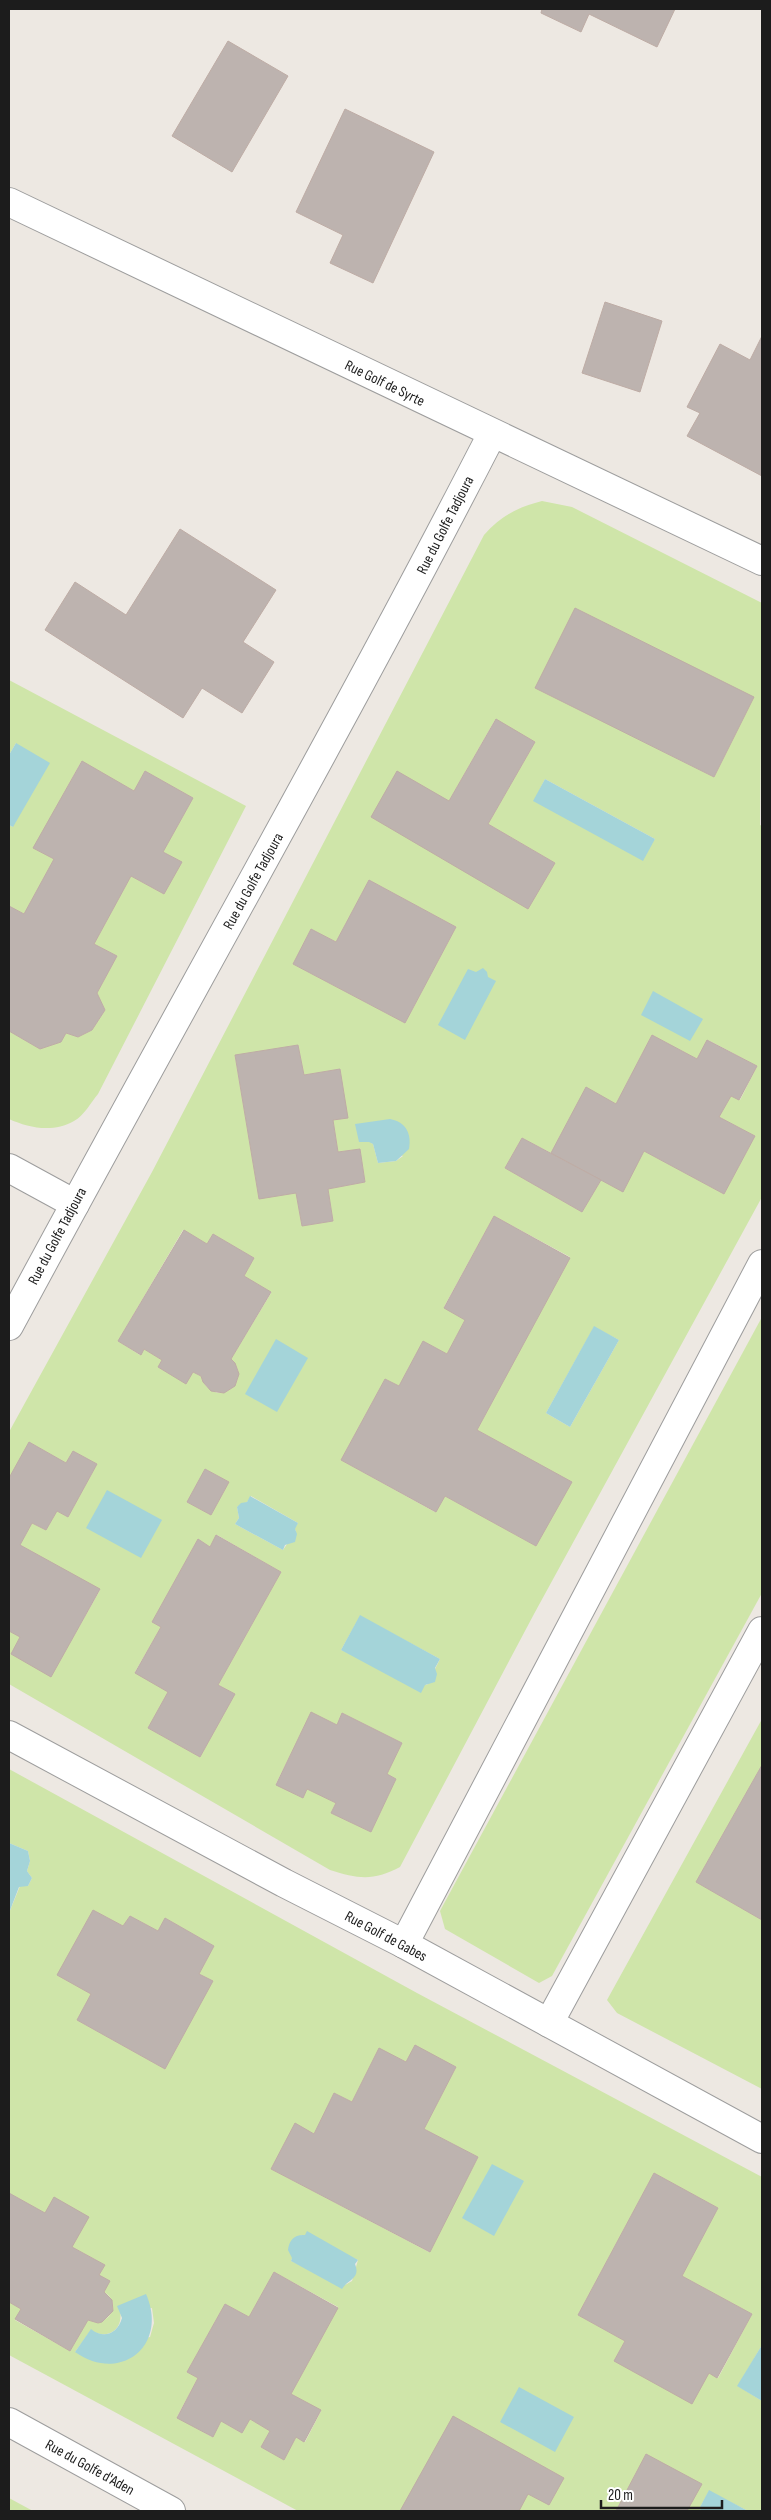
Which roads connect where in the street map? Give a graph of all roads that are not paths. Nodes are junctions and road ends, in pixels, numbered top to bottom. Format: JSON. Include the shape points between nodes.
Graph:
{"nodes":[{"id":1,"x":9,"y":202,"type":"edge"},
{"id":2,"x":492,"y":434,"type":"junction"},
{"id":3,"x":762,"y":562,"type":"edge"},
{"id":4,"x":9,"y":1168,"type":"edge"},
{"id":5,"x":75,"y":1204,"type":"junction"},
{"id":6,"x":762,"y":1264,"type":"edge"},
{"id":7,"x":9,"y":1326,"type":"edge"},
{"id":8,"x":762,"y":1631,"type":"edge"},
{"id":9,"x":9,"y":1735,"type":"edge"},
{"id":10,"x":404,"y":1944,"type":"junction"},
{"id":11,"x":548,"y":2024,"type":"junction"},
{"id":12,"x":762,"y":2139,"type":"edge"},
{"id":13,"x":9,"y":2422,"type":"edge"},
{"id":14,"x":171,"y":2511,"type":"edge"}],
"edges":[{"from":1,"to":2,"type":"street","name":"Rue Golf de Syrte"},
{"from":2,"to":3,"type":"street","name":"Rue Golf de Syrte"},
{"from":2,"to":5,"type":"street","name":"Rue du Golfe Tadjoura","via":[[361,685]]},
{"from":4,"to":5,"type":"street"},
{"from":5,"to":7,"type":"street","name":"Rue du Golfe Tadjoura"},
{"from":6,"to":10,"type":"street"},
{"from":8,"to":11,"type":"street"},
{"from":9,"to":10,"type":"street","name":"Rue Golf de Gabes"},
{"from":10,"to":11,"type":"street","name":"Rue Golf de Gabes"},
{"from":11,"to":12,"type":"street","name":"Rue Golf de Gabes"},
{"from":13,"to":14,"type":"street","name":"Rue du Golfe d'Aden"}]}
